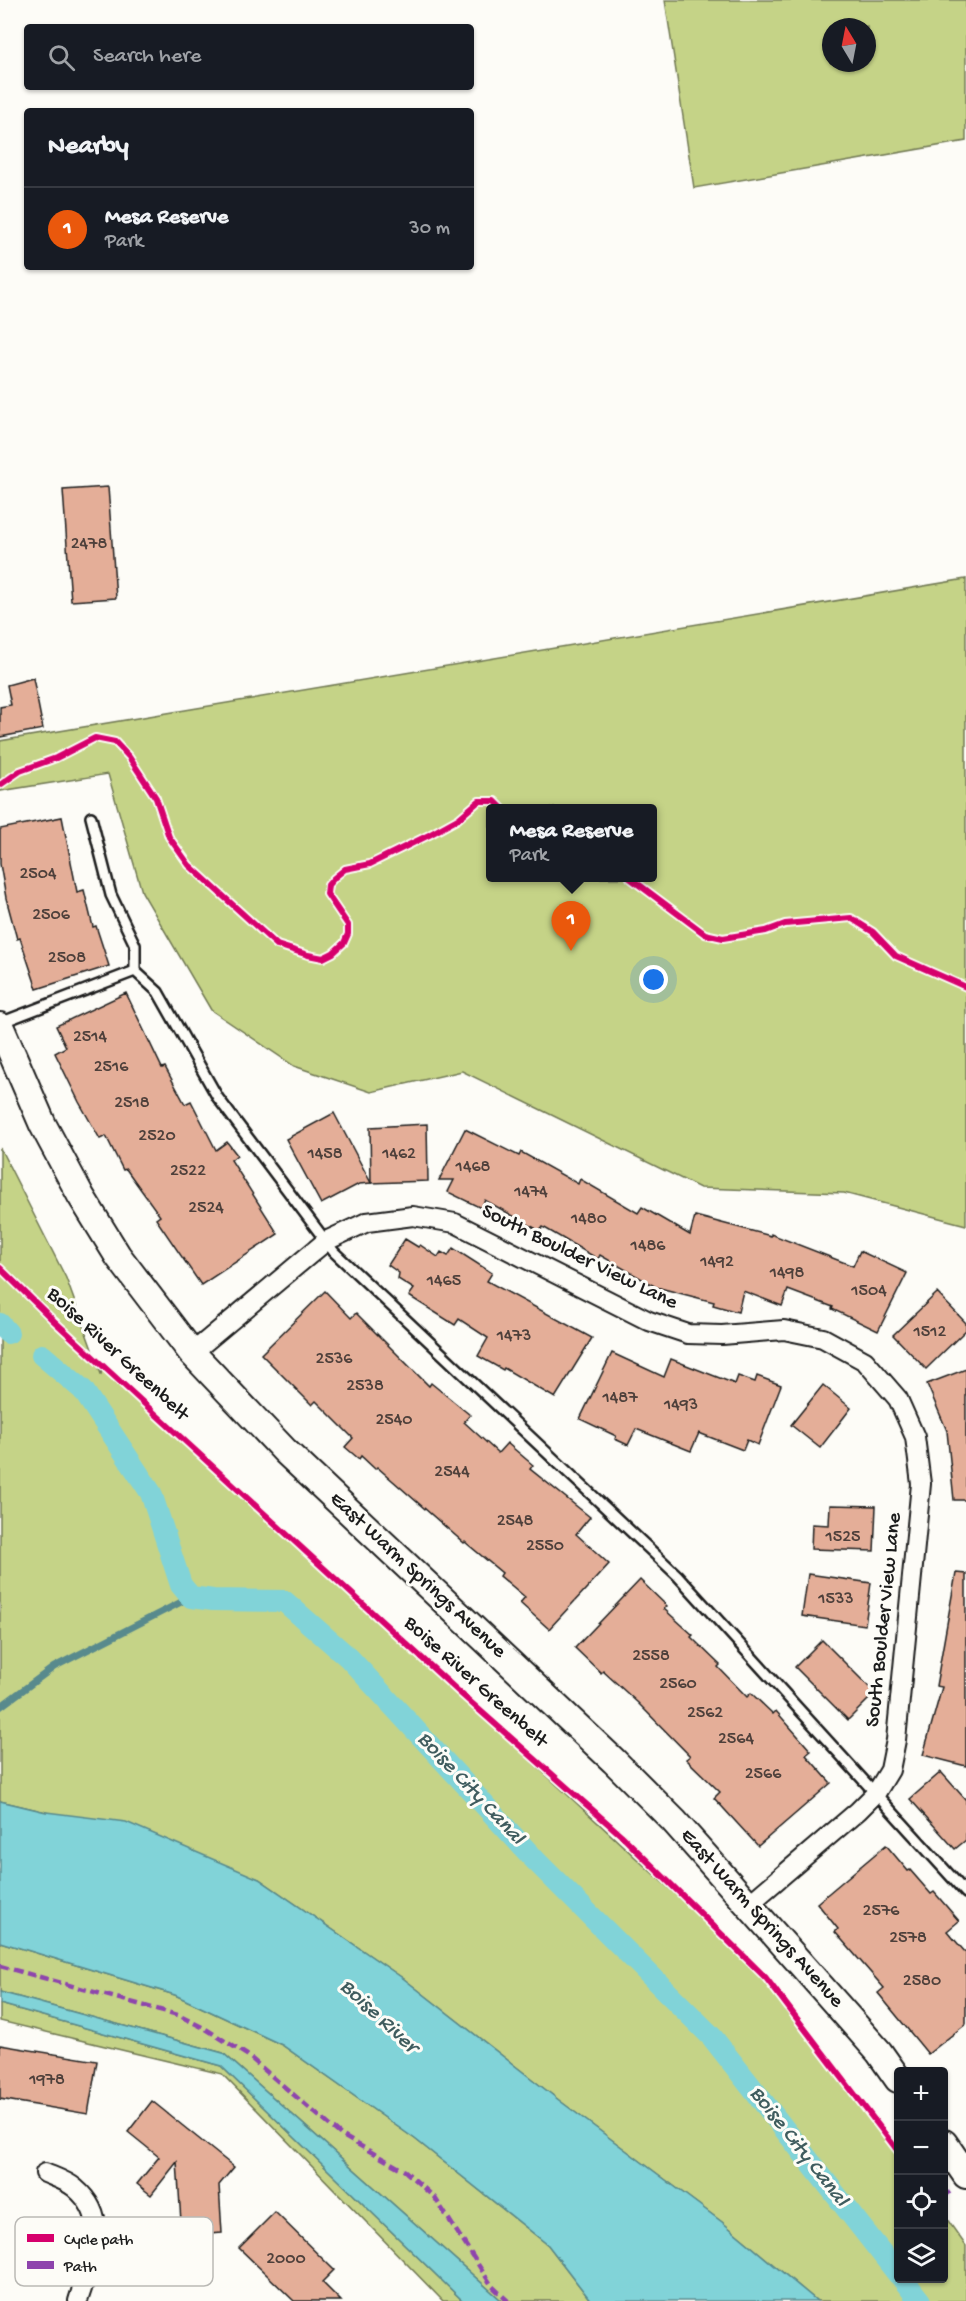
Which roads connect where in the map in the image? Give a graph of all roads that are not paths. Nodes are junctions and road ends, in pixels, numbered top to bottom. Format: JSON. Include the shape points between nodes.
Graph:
{"nodes":[{"id":1,"x":91,"y":817,"type":"dead end"},
{"id":2,"x":135,"y":971,"type":"junction"},
{"id":3,"x":0,"y":1025,"type":"edge"},
{"id":4,"x":326,"y":1241,"type":"junction"},
{"id":5,"x":192,"y":1353,"type":"junction"},
{"id":6,"x":876,"y":1793,"type":"junction"},
{"id":7,"x":966,"y":1893,"type":"edge"},
{"id":8,"x":748,"y":1905,"type":"junction"},
{"id":9,"x":894,"y":2073,"type":"edge"},
{"id":10,"x":948,"y":2149,"type":"edge"},
{"id":11,"x":45,"y":2173,"type":"dead end"},
{"id":12,"x":966,"y":2175,"type":"edge"},
{"id":13,"x":94,"y":2217,"type":"edge"},
{"id":14,"x":83,"y":2286,"type":"edge"},
{"id":15,"x":78,"y":2301,"type":"edge"}],
"edges":[{"from":1,"to":2,"type":"lane","via":[[111,895],[135,945]]},
{"from":2,"to":3,"type":"lane"},
{"from":2,"to":4,"type":"lane","via":[[158,992],[218,1098]]},
{"from":3,"to":5,"type":"street","name":"East Warm Springs Avenue","via":[[43,1125],[81,1196],[118,1256]]},
{"from":4,"to":5,"type":"street","name":"South Boulder View Lane"},
{"from":4,"to":6,"type":"lane","via":[[677,1575]]},
{"from":4,"to":6,"type":"street","name":"South Boulder View Lane","via":[[367,1222],[413,1216],[454,1223],[649,1321],[688,1334],[784,1330],[823,1338],[865,1361],[898,1399],[915,1437],[921,1484],[896,1740],[890,1770]]},
{"from":5,"to":8,"type":"street","name":"East Warm Springs Avenue","via":[[285,1451],[629,1776]]},
{"from":6,"to":7,"type":"lane"},
{"from":6,"to":8,"type":"street","name":"South Boulder View Lane"},
{"from":8,"to":9,"type":"street","name":"East Warm Springs Avenue"},
{"from":10,"to":12,"type":"street"},
{"from":11,"to":13,"type":"street","via":[[74,2187]]},
{"from":14,"to":15,"type":"street"}]}
